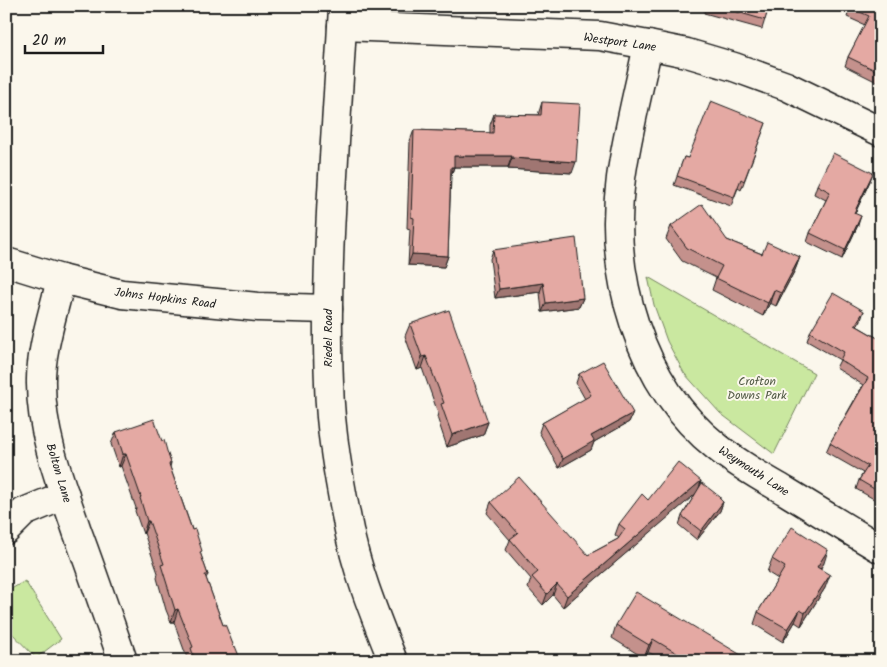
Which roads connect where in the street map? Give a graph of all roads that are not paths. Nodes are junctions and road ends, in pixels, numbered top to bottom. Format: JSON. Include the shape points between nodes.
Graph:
{"nodes":[{"id":1,"x":342,"y":16,"type":"edge"},
{"id":2,"x":648,"y":45,"type":"junction"},
{"id":3,"x":881,"y":132,"type":"edge"},
{"id":4,"x":6,"y":262,"type":"edge"},
{"id":5,"x":61,"y":279,"type":"junction"},
{"id":6,"x":328,"y":310,"type":"junction"},
{"id":7,"x":65,"y":495,"type":"junction"},
{"id":8,"x":6,"y":530,"type":"edge"},
{"id":9,"x":881,"y":549,"type":"edge"},
{"id":10,"x":123,"y":661,"type":"edge"},
{"id":11,"x":393,"y":661,"type":"edge"}],
"edges":[{"from":1,"to":2,"type":"street","name":"Westport Lane","via":[[600,36]]},
{"from":1,"to":6,"type":"street","name":"Riedel Road"},
{"from":2,"to":3,"type":"street","name":"Westport Lane","via":[[734,66],[777,82]]},
{"from":2,"to":9,"type":"street","name":"Weymouth Lane","via":[[621,178],[619,211],[619,246],[624,279],[632,318],[646,354],[660,382],[685,416],[716,447]]},
{"from":4,"to":5,"type":"street","name":"Johns Hopkins Road"},
{"from":5,"to":6,"type":"street","name":"Johns Hopkins Road","via":[[122,294]]},
{"from":5,"to":7,"type":"street","name":"Bolton Lane","via":[[42,363],[41,383],[43,414]]},
{"from":6,"to":11,"type":"street","name":"Riedel Road","via":[[328,385],[348,526],[368,596]]},
{"from":7,"to":8,"type":"street","via":[[24,512]]},
{"from":7,"to":10,"type":"street","name":"Bolton Lane"}]}
